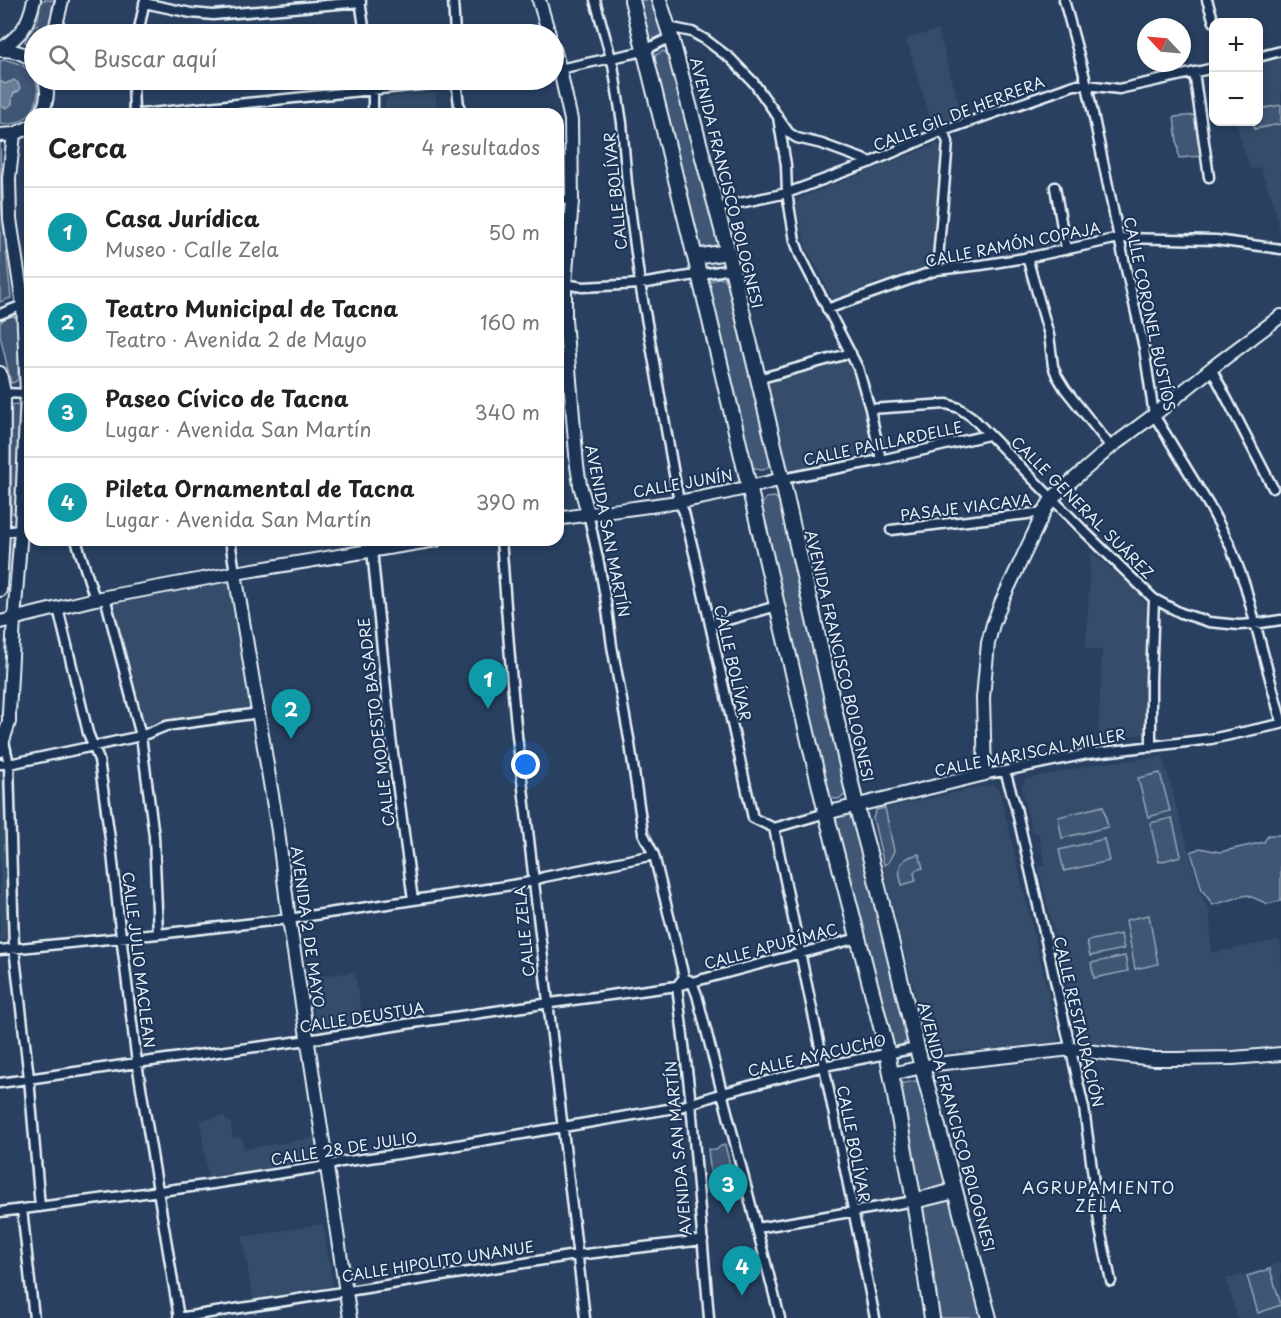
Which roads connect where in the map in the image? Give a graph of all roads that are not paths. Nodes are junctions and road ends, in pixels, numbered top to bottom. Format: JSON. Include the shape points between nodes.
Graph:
{"nodes":[{"id":1,"x":34,"y":0,"type":"edge"},
{"id":2,"x":62,"y":0,"type":"edge"},
{"id":3,"x":453,"y":0,"type":"edge"},
{"id":4,"x":539,"y":0,"type":"edge"},
{"id":5,"x":595,"y":0,"type":"edge"},
{"id":6,"x":632,"y":0,"type":"edge"},
{"id":7,"x":659,"y":0,"type":"edge"},
{"id":8,"x":1064,"y":0,"type":"edge"},
{"id":9,"x":1207,"y":0,"type":"edge"},
{"id":10,"x":144,"y":1,"type":"edge"},
{"id":11,"x":360,"y":1,"type":"edge"},
{"id":12,"x":1213,"y":18,"type":"edge"},
{"id":13,"x":25,"y":24,"type":"edge"},
{"id":14,"x":56,"y":24,"type":"edge"},
{"id":15,"x":140,"y":24,"type":"edge"},
{"id":16,"x":363,"y":24,"type":"edge"},
{"id":17,"x":454,"y":24,"type":"edge"},
{"id":18,"x":546,"y":24,"type":"edge"},
{"id":19,"x":24,"y":28,"type":"edge"},
{"id":20,"x":670,"y":32,"type":"junction"},
{"id":21,"x":0,"y":50,"type":"edge"},
{"id":22,"x":645,"y":50,"type":"junction"},
{"id":23,"x":1281,"y":51,"type":"edge"},
{"id":24,"x":24,"y":55,"type":"edge"},
{"id":25,"x":1263,"y":56,"type":"edge"},
{"id":26,"x":611,"y":58,"type":"junction"},
{"id":27,"x":564,"y":68,"type":"edge"},
{"id":28,"x":1209,"y":70,"type":"edge"},
{"id":29,"x":1194,"y":72,"type":"junction"},
{"id":30,"x":1088,"y":85,"type":"junction"},
{"id":31,"x":46,"y":90,"type":"edge"},
{"id":32,"x":133,"y":90,"type":"edge"},
{"id":33,"x":364,"y":90,"type":"edge"},
{"id":34,"x":373,"y":90,"type":"edge"},
{"id":35,"x":457,"y":90,"type":"edge"},
{"id":36,"x":563,"y":90,"type":"edge"},
{"id":37,"x":46,"y":108,"type":"edge"},
{"id":38,"x":134,"y":108,"type":"edge"},
{"id":39,"x":197,"y":108,"type":"edge"},
{"id":40,"x":373,"y":108,"type":"edge"},
{"id":41,"x":459,"y":108,"type":"edge"},
{"id":42,"x":778,"y":117,"type":"junction"},
{"id":43,"x":24,"y":130,"type":"edge"},
{"id":44,"x":944,"y":131,"type":"junction"},
{"id":45,"x":14,"y":134,"type":"junction"},
{"id":46,"x":0,"y":135,"type":"edge"},
{"id":47,"x":872,"y":162,"type":"junction"},
{"id":48,"x":1209,"y":177,"type":"dead end"},
{"id":49,"x":1055,"y":187,"type":"dead end"},
{"id":50,"x":788,"y":193,"type":"junction"},
{"id":51,"x":564,"y":199,"type":"edge"},
{"id":52,"x":572,"y":201,"type":"junction"},
{"id":53,"x":717,"y":208,"type":"junction"},
{"id":54,"x":1119,"y":238,"type":"junction"},
{"id":55,"x":1066,"y":249,"type":"junction"},
{"id":56,"x":1281,"y":249,"type":"edge"},
{"id":57,"x":728,"y":252,"type":"junction"},
{"id":58,"x":695,"y":257,"type":"junction"},
{"id":59,"x":1027,"y":257,"type":"junction"},
{"id":60,"x":564,"y":267,"type":"edge"},
{"id":61,"x":732,"y":268,"type":"junction"},
{"id":62,"x":936,"y":270,"type":"junction"},
{"id":63,"x":698,"y":273,"type":"junction"},
{"id":64,"x":564,"y":283,"type":"edge"},
{"id":65,"x":640,"y":284,"type":"junction"},
{"id":66,"x":24,"y":294,"type":"edge"},
{"id":67,"x":24,"y":306,"type":"edge"},
{"id":68,"x":564,"y":307,"type":"edge"},
{"id":69,"x":827,"y":309,"type":"junction"},
{"id":70,"x":0,"y":314,"type":"edge"},
{"id":71,"x":1281,"y":316,"type":"edge"},
{"id":72,"x":851,"y":353,"type":"junction"},
{"id":73,"x":1211,"y":368,"type":"junction"},
{"id":74,"x":0,"y":373,"type":"edge"},
{"id":75,"x":758,"y":379,"type":"junction"},
{"id":76,"x":4,"y":393,"type":"junction"},
{"id":77,"x":24,"y":394,"type":"edge"},
{"id":78,"x":870,"y":409,"type":"junction"},
{"id":79,"x":1154,"y":415,"type":"junction"},
{"id":80,"x":988,"y":435,"type":"junction"},
{"id":81,"x":1111,"y":447,"type":"junction"},
{"id":82,"x":1,"y":453,"type":"edge"},
{"id":83,"x":881,"y":460,"type":"junction"},
{"id":84,"x":783,"y":479,"type":"junction"},
{"id":85,"x":749,"y":488,"type":"junction"},
{"id":86,"x":1272,"y":488,"type":"dead end"},
{"id":87,"x":1052,"y":498,"type":"junction"},
{"id":88,"x":679,"y":502,"type":"junction"},
{"id":89,"x":1044,"y":512,"type":"junction"},
{"id":90,"x":588,"y":513,"type":"junction"},
{"id":91,"x":564,"y":518,"type":"edge"},
{"id":92,"x":24,"y":529,"type":"edge"},
{"id":93,"x":891,"y":530,"type":"dead end"},
{"id":94,"x":1,"y":533,"type":"edge"},
{"id":95,"x":24,"y":544,"type":"edge"},
{"id":96,"x":78,"y":546,"type":"edge"},
{"id":97,"x":231,"y":546,"type":"edge"},
{"id":98,"x":366,"y":546,"type":"edge"},
{"id":99,"x":371,"y":546,"type":"edge"},
{"id":100,"x":502,"y":546,"type":"edge"},
{"id":101,"x":235,"y":573,"type":"junction"},
{"id":102,"x":0,"y":590,"type":"edge"},
{"id":103,"x":100,"y":598,"type":"junction"},
{"id":104,"x":1154,"y":599,"type":"junction"},
{"id":105,"x":777,"y":606,"type":"junction"},
{"id":106,"x":58,"y":608,"type":"junction"},
{"id":107,"x":14,"y":619,"type":"junction"},
{"id":108,"x":1281,"y":620,"type":"edge"},
{"id":109,"x":0,"y":622,"type":"edge"},
{"id":110,"x":1254,"y":624,"type":"junction"},
{"id":111,"x":710,"y":625,"type":"junction"},
{"id":112,"x":259,"y":712,"type":"junction"},
{"id":113,"x":1281,"y":720,"type":"edge"},
{"id":114,"x":1281,"y":724,"type":"edge"},
{"id":115,"x":141,"y":735,"type":"junction"},
{"id":116,"x":2,"y":744,"type":"edge"},
{"id":117,"x":93,"y":745,"type":"junction"},
{"id":118,"x":1151,"y":747,"type":"junction"},
{"id":119,"x":5,"y":764,"type":"edge"},
{"id":120,"x":1005,"y":771,"type":"junction"},
{"id":121,"x":985,"y":774,"type":"junction"},
{"id":122,"x":856,"y":805,"type":"junction"},
{"id":123,"x":826,"y":813,"type":"junction"},
{"id":124,"x":774,"y":828,"type":"junction"},
{"id":125,"x":654,"y":855,"type":"junction"},
{"id":126,"x":533,"y":880,"type":"junction"},
{"id":127,"x":413,"y":900,"type":"junction"},
{"id":128,"x":289,"y":919,"type":"junction"},
{"id":129,"x":158,"y":934,"type":"junction"},
{"id":130,"x":121,"y":938,"type":"junction"},
{"id":131,"x":858,"y":938,"type":"junction"},
{"id":132,"x":14,"y":948,"type":"junction"},
{"id":133,"x":0,"y":950,"type":"edge"},
{"id":134,"x":800,"y":952,"type":"junction"},
{"id":135,"x":684,"y":977,"type":"junction"},
{"id":136,"x":692,"y":982,"type":"junction"},
{"id":137,"x":677,"y":986,"type":"junction"},
{"id":138,"x":547,"y":1003,"type":"junction"},
{"id":139,"x":308,"y":1040,"type":"junction"},
{"id":140,"x":917,"y":1048,"type":"junction"},
{"id":141,"x":1071,"y":1049,"type":"junction"},
{"id":142,"x":888,"y":1053,"type":"junction"},
{"id":143,"x":1281,"y":1054,"type":"edge"},
{"id":144,"x":137,"y":1063,"type":"junction"},
{"id":145,"x":824,"y":1066,"type":"junction"},
{"id":146,"x":923,"y":1066,"type":"junction"},
{"id":147,"x":891,"y":1074,"type":"junction"},
{"id":148,"x":29,"y":1078,"type":"junction"},
{"id":149,"x":0,"y":1083,"type":"edge"},
{"id":150,"x":723,"y":1093,"type":"junction"},
{"id":151,"x":691,"y":1103,"type":"junction"},
{"id":152,"x":563,"y":1127,"type":"junction"},
{"id":153,"x":327,"y":1166,"type":"junction"},
{"id":154,"x":158,"y":1191,"type":"junction"},
{"id":155,"x":955,"y":1191,"type":"junction"},
{"id":156,"x":914,"y":1201,"type":"junction"},
{"id":157,"x":40,"y":1207,"type":"junction"},
{"id":158,"x":22,"y":1209,"type":"junction"},
{"id":159,"x":0,"y":1212,"type":"edge"},
{"id":160,"x":853,"y":1212,"type":"junction"},
{"id":161,"x":757,"y":1228,"type":"junction"},
{"id":162,"x":703,"y":1240,"type":"junction"},
{"id":163,"x":578,"y":1256,"type":"junction"},
{"id":164,"x":1111,"y":1281,"type":"dead end"},
{"id":165,"x":346,"y":1290,"type":"junction"},
{"id":166,"x":34,"y":1318,"type":"edge"},
{"id":167,"x":179,"y":1318,"type":"edge"},
{"id":168,"x":350,"y":1318,"type":"edge"},
{"id":169,"x":585,"y":1318,"type":"edge"},
{"id":170,"x":709,"y":1318,"type":"edge"},
{"id":171,"x":780,"y":1318,"type":"edge"},
{"id":172,"x":875,"y":1318,"type":"edge"},
{"id":173,"x":932,"y":1318,"type":"edge"},
{"id":174,"x":989,"y":1318,"type":"edge"}],
"edges":[{"from":1,"to":13,"type":"street"},
{"from":2,"to":14,"type":"street"},
{"from":3,"to":17,"type":"street"},
{"from":4,"to":18,"type":"street"},
{"from":5,"to":26,"type":"street","name":"CALLE BOLÍVAR"},
{"from":6,"to":22,"type":"main road"},
{"from":7,"to":20,"type":"main road","name":"AVENIDA FRANCISCO BOLOGNESI"},
{"from":8,"to":30,"type":"street","name":"CALLE CORONEL BUSTÍOS"},
{"from":9,"to":12,"type":"street"},
{"from":10,"to":11,"type":"street","via":[[213,15]]},
{"from":10,"to":15,"type":"street"},
{"from":11,"to":16,"type":"street"},
{"from":19,"to":21,"type":"street"},
{"from":20,"to":22,"type":"street"},
{"from":20,"to":42,"type":"street","via":[[692,32],[731,59]]},
{"from":20,"to":53,"type":"main road","name":"AVENIDA FRANCISCO BOLOGNESI"},
{"from":21,"to":24,"type":"street"},
{"from":22,"to":26,"type":"street"},
{"from":22,"to":58,"type":"main road"},
{"from":23,"to":25,"type":"street"},
{"from":26,"to":27,"type":"street"},
{"from":26,"to":65,"type":"street","name":"CALLE BOLÍVAR"},
{"from":28,"to":29,"type":"street","name":"CALLE GIL DE HERRERA"},
{"from":29,"to":30,"type":"street","name":"CALLE GIL DE HERRERA","via":[[1119,89]]},
{"from":29,"to":48,"type":"street"},
{"from":30,"to":44,"type":"street","name":"CALLE GIL DE HERRERA","via":[[1074,85]]},
{"from":30,"to":54,"type":"street","name":"CALLE CORONEL BUSTÍOS"},
{"from":31,"to":37,"type":"street"},
{"from":32,"to":38,"type":"street"},
{"from":33,"to":39,"type":"street"},
{"from":34,"to":40,"type":"street"},
{"from":35,"to":41,"type":"street"},
{"from":36,"to":52,"type":"street","name":"AVENIDA SAN MARTÍN","via":[[571,120]]},
{"from":42,"to":47,"type":"street","via":[[797,138]]},
{"from":42,"to":50,"type":"street"},
{"from":43,"to":45,"type":"street"},
{"from":44,"to":47,"type":"street","name":"CALLE GIL DE HERRERA"},
{"from":44,"to":62,"type":"street","via":[[948,142]]},
{"from":45,"to":46,"type":"street"},
{"from":45,"to":66,"type":"street","via":[[10,219]]},
{"from":47,"to":50,"type":"street","name":"CALLE GIL DE HERRERA"},
{"from":49,"to":55,"type":"street"},
{"from":50,"to":53,"type":"street","name":"CALLE GIL DE HERRERA"},
{"from":50,"to":69,"type":"street","via":[[795,241]]},
{"from":51,"to":52,"type":"street"},
{"from":52,"to":60,"type":"street","name":"AVENIDA SAN MARTÍN"},
{"from":53,"to":57,"type":"main road","name":"AVENIDA FRANCISCO BOLOGNESI"},
{"from":54,"to":55,"type":"street","name":"CALLE RAMÓN COPAJA"},
{"from":54,"to":56,"type":"street","name":"CALLE RAMÓN COPAJA","via":[[1216,240]]},
{"from":54,"to":79,"type":"street","name":"CALLE CORONEL BUSTÍOS","via":[[1144,348]]},
{"from":55,"to":59,"type":"street","name":"CALLE RAMÓN COPAJA"},
{"from":57,"to":58,"type":"main road"},
{"from":57,"to":61,"type":"main road","name":"AVENIDA FRANCISCO BOLOGNESI"},
{"from":58,"to":63,"type":"main road"},
{"from":59,"to":62,"type":"street","name":"CALLE RAMÓN COPAJA"},
{"from":59,"to":81,"type":"street","via":[[1057,376]]},
{"from":61,"to":63,"type":"street"},
{"from":61,"to":75,"type":"main road","name":"AVENIDA FRANCISCO BOLOGNESI"},
{"from":62,"to":69,"type":"street","name":"CALLE RAMÓN COPAJA"},
{"from":63,"to":65,"type":"street"},
{"from":63,"to":85,"type":"main road"},
{"from":64,"to":65,"type":"street","via":[[583,287]]},
{"from":65,"to":88,"type":"street","name":"CALLE BOLÍVAR"},
{"from":67,"to":70,"type":"street"},
{"from":68,"to":90,"type":"street","name":"AVENIDA SAN MARTÍN","via":[[577,466]]},
{"from":69,"to":72,"type":"street"},
{"from":71,"to":73,"type":"street"},
{"from":72,"to":75,"type":"street"},
{"from":72,"to":78,"type":"street"},
{"from":73,"to":79,"type":"street"},
{"from":73,"to":86,"type":"street"},
{"from":74,"to":76,"type":"street"},
{"from":75,"to":84,"type":"main road","name":"AVENIDA FRANCISCO BOLOGNESI"},
{"from":76,"to":77,"type":"street"},
{"from":76,"to":82,"type":"street"},
{"from":78,"to":80,"type":"street","name":"CALLE GENERAL SUÁREZ","via":[[946,404],[966,412]]},
{"from":78,"to":83,"type":"street"},
{"from":79,"to":81,"type":"street"},
{"from":79,"to":110,"type":"street","name":"CALLE CORONEL BUSTÍOS","via":[[1230,546]]},
{"from":80,"to":83,"type":"street","name":"CALLE PAILLARDELLE"},
{"from":80,"to":87,"type":"street","name":"CALLE GENERAL SUÁREZ"},
{"from":81,"to":87,"type":"street"},
{"from":82,"to":94,"type":"street"},
{"from":83,"to":84,"type":"street","name":"CALLE PAILLARDELLE"},
{"from":84,"to":85,"type":"street","name":"CALLE JUNÍN"},
{"from":84,"to":122,"type":"main road","name":"AVENIDA FRANCISCO BOLOGNESI"},
{"from":85,"to":88,"type":"street","name":"CALLE JUNÍN"},
{"from":85,"to":105,"type":"main road"},
{"from":87,"to":89,"type":"street"},
{"from":87,"to":104,"type":"street","name":"CALLE GENERAL SUÁREZ"},
{"from":88,"to":90,"type":"street","name":"CALLE JUNÍN"},
{"from":88,"to":111,"type":"street","name":"CALLE BOLÍVAR"},
{"from":89,"to":93,"type":"street","name":"PASAJE VIACAVA"},
{"from":89,"to":121,"type":"street","via":[[1002,601],[988,643],[983,698]]},
{"from":90,"to":91,"type":"street","name":"CALLE JUNÍN"},
{"from":90,"to":125,"type":"street","name":"AVENIDA SAN MARTÍN","via":[[643,833]]},
{"from":92,"to":94,"type":"street"},
{"from":94,"to":102,"type":"street"},
{"from":95,"to":107,"type":"street"},
{"from":96,"to":103,"type":"street"},
{"from":97,"to":101,"type":"street","name":"AVENIDA 2 DE MAYO"},
{"from":98,"to":101,"type":"street"},
{"from":99,"to":127,"type":"street","name":"CALLE MODESTO BASADRE"},
{"from":100,"to":126,"type":"street","name":"CALLE ZELA"},
{"from":101,"to":103,"type":"street"},
{"from":101,"to":112,"type":"street","name":"AVENIDA 2 DE MAYO"},
{"from":103,"to":106,"type":"street"},
{"from":103,"to":115,"type":"street"},
{"from":104,"to":110,"type":"street","name":"CALLE GENERAL SUÁREZ","via":[[1209,622]]},
{"from":104,"to":118,"type":"street"},
{"from":105,"to":111,"type":"street"},
{"from":105,"to":123,"type":"main road"},
{"from":106,"to":107,"type":"street"},
{"from":106,"to":117,"type":"street","name":"CALLE JULIO MACLEAN"},
{"from":107,"to":109,"type":"street"},
{"from":107,"to":116,"type":"street","via":[[9,713]]},
{"from":108,"to":110,"type":"street","name":"CALLE GENERAL SUÁREZ"},
{"from":110,"to":113,"type":"street","name":"CALLE CORONEL BUSTÍOS"},
{"from":111,"to":124,"type":"street","name":"CALLE BOLÍVAR","via":[[753,818]]},
{"from":112,"to":115,"type":"street","via":[[166,726]]},
{"from":112,"to":128,"type":"street","name":"AVENIDA 2 DE MAYO"},
{"from":114,"to":118,"type":"street","name":"CALLE MARISCAL MILLER"},
{"from":115,"to":117,"type":"street"},
{"from":115,"to":129,"type":"street","via":[[154,836]]},
{"from":116,"to":119,"type":"street"},
{"from":117,"to":119,"type":"street"},
{"from":117,"to":130,"type":"street","name":"CALLE JULIO MACLEAN","via":[[99,760]]},
{"from":118,"to":120,"type":"street","name":"CALLE MARISCAL MILLER","via":[[1087,754]]},
{"from":119,"to":132,"type":"street"},
{"from":120,"to":121,"type":"street","name":"CALLE MARISCAL MILLER"},
{"from":120,"to":141,"type":"street","name":"CALLE RESTAURACIÓN"},
{"from":121,"to":122,"type":"street","name":"CALLE MARISCAL MILLER"},
{"from":122,"to":123,"type":"street","name":"CALLE MARISCAL MILLER"},
{"from":122,"to":140,"type":"main road","name":"AVENIDA FRANCISCO BOLOGNESI"},
{"from":123,"to":124,"type":"street"},
{"from":123,"to":131,"type":"main road"},
{"from":124,"to":134,"type":"street","name":"CALLE BOLÍVAR"},
{"from":125,"to":126,"type":"street"},
{"from":125,"to":135,"type":"street","name":"AVENIDA SAN MARTÍN"},
{"from":126,"to":127,"type":"street"},
{"from":126,"to":138,"type":"street","name":"CALLE ZELA"},
{"from":127,"to":128,"type":"street"},
{"from":128,"to":129,"type":"street"},
{"from":128,"to":139,"type":"street","name":"AVENIDA 2 DE MAYO"},
{"from":129,"to":130,"type":"street"},
{"from":130,"to":132,"type":"street"},
{"from":130,"to":144,"type":"street","name":"CALLE JULIO MACLEAN"},
{"from":131,"to":134,"type":"street","name":"CALLE APURÍMAC"},
{"from":131,"to":142,"type":"main road"},
{"from":132,"to":133,"type":"street"},
{"from":132,"to":148,"type":"street"},
{"from":134,"to":136,"type":"street","name":"CALLE APURÍMAC"},
{"from":134,"to":145,"type":"street","name":"CALLE BOLÍVAR"},
{"from":135,"to":136,"type":"street"},
{"from":135,"to":137,"type":"street"},
{"from":136,"to":137,"type":"street","name":"CALLE DEUSTUA"},
{"from":136,"to":150,"type":"street"},
{"from":137,"to":138,"type":"street","name":"CALLE DEUSTUA"},
{"from":137,"to":151,"type":"street","name":"AVENIDA SAN MARTÍN"},
{"from":138,"to":139,"type":"street","name":"CALLE DEUSTUA"},
{"from":138,"to":152,"type":"street","name":"CALLE ZELA"},
{"from":139,"to":144,"type":"street","name":"CALLE DEUSTUA"},
{"from":139,"to":153,"type":"street","name":"AVENIDA 2 DE MAYO"},
{"from":140,"to":142,"type":"street","name":"CALLE AYACUCHO"},
{"from":140,"to":146,"type":"main road","name":"AVENIDA FRANCISCO BOLOGNESI"},
{"from":141,"to":143,"type":"street","via":[[1153,1059]]},
{"from":141,"to":146,"type":"street"},
{"from":141,"to":164,"type":"street","name":"CALLE RESTAURACIÓN"},
{"from":142,"to":145,"type":"street","name":"CALLE AYACUCHO"},
{"from":142,"to":147,"type":"main road"},
{"from":144,"to":148,"type":"street","name":"CALLE DEUSTUA"},
{"from":144,"to":154,"type":"street","name":"CALLE JULIO MACLEAN"},
{"from":145,"to":150,"type":"street","name":"CALLE AYACUCHO"},
{"from":145,"to":160,"type":"street","name":"CALLE BOLÍVAR"},
{"from":146,"to":147,"type":"street"},
{"from":146,"to":155,"type":"main road","name":"AVENIDA FRANCISCO BOLOGNESI"},
{"from":147,"to":156,"type":"main road"},
{"from":148,"to":149,"type":"street","name":"CALLE DEUSTUA"},
{"from":148,"to":157,"type":"street"},
{"from":150,"to":151,"type":"street","name":"CALLE AYACUCHO"},
{"from":150,"to":161,"type":"street"},
{"from":151,"to":152,"type":"street","name":"CALLE 28 DE JULIO"},
{"from":151,"to":162,"type":"street","name":"AVENIDA SAN MARTÍN"},
{"from":152,"to":153,"type":"street","name":"CALLE 28 DE JULIO"},
{"from":152,"to":163,"type":"street","name":"CALLE ZELA"},
{"from":153,"to":154,"type":"street","name":"CALLE 28 DE JULIO"},
{"from":153,"to":165,"type":"street","name":"AVENIDA 2 DE MAYO"},
{"from":154,"to":157,"type":"street","name":"CALLE 28 DE JULIO"},
{"from":154,"to":167,"type":"street","name":"CALLE JULIO MACLEAN"},
{"from":155,"to":156,"type":"main road"},
{"from":155,"to":174,"type":"main road","name":"AVENIDA FRANCISCO BOLOGNESI"},
{"from":156,"to":160,"type":"street"},
{"from":156,"to":173,"type":"main road"},
{"from":157,"to":158,"type":"street","name":"CALLE 28 DE JULIO"},
{"from":158,"to":159,"type":"street","name":"CALLE 28 DE JULIO"},
{"from":158,"to":166,"type":"street"},
{"from":160,"to":161,"type":"street"},
{"from":160,"to":172,"type":"street","name":"CALLE BOLÍVAR"},
{"from":161,"to":171,"type":"street"},
{"from":162,"to":163,"type":"street","name":"CALLE HIPOLITO UNANUE"},
{"from":162,"to":170,"type":"street","name":"AVENIDA SAN MARTÍN"},
{"from":163,"to":165,"type":"street","name":"CALLE HIPOLITO UNANUE"},
{"from":163,"to":169,"type":"street","name":"CALLE ZELA"},
{"from":165,"to":167,"type":"street","name":"CALLE HIPOLITO UNANUE"},
{"from":165,"to":168,"type":"street","name":"AVENIDA 2 DE MAYO"}]}
